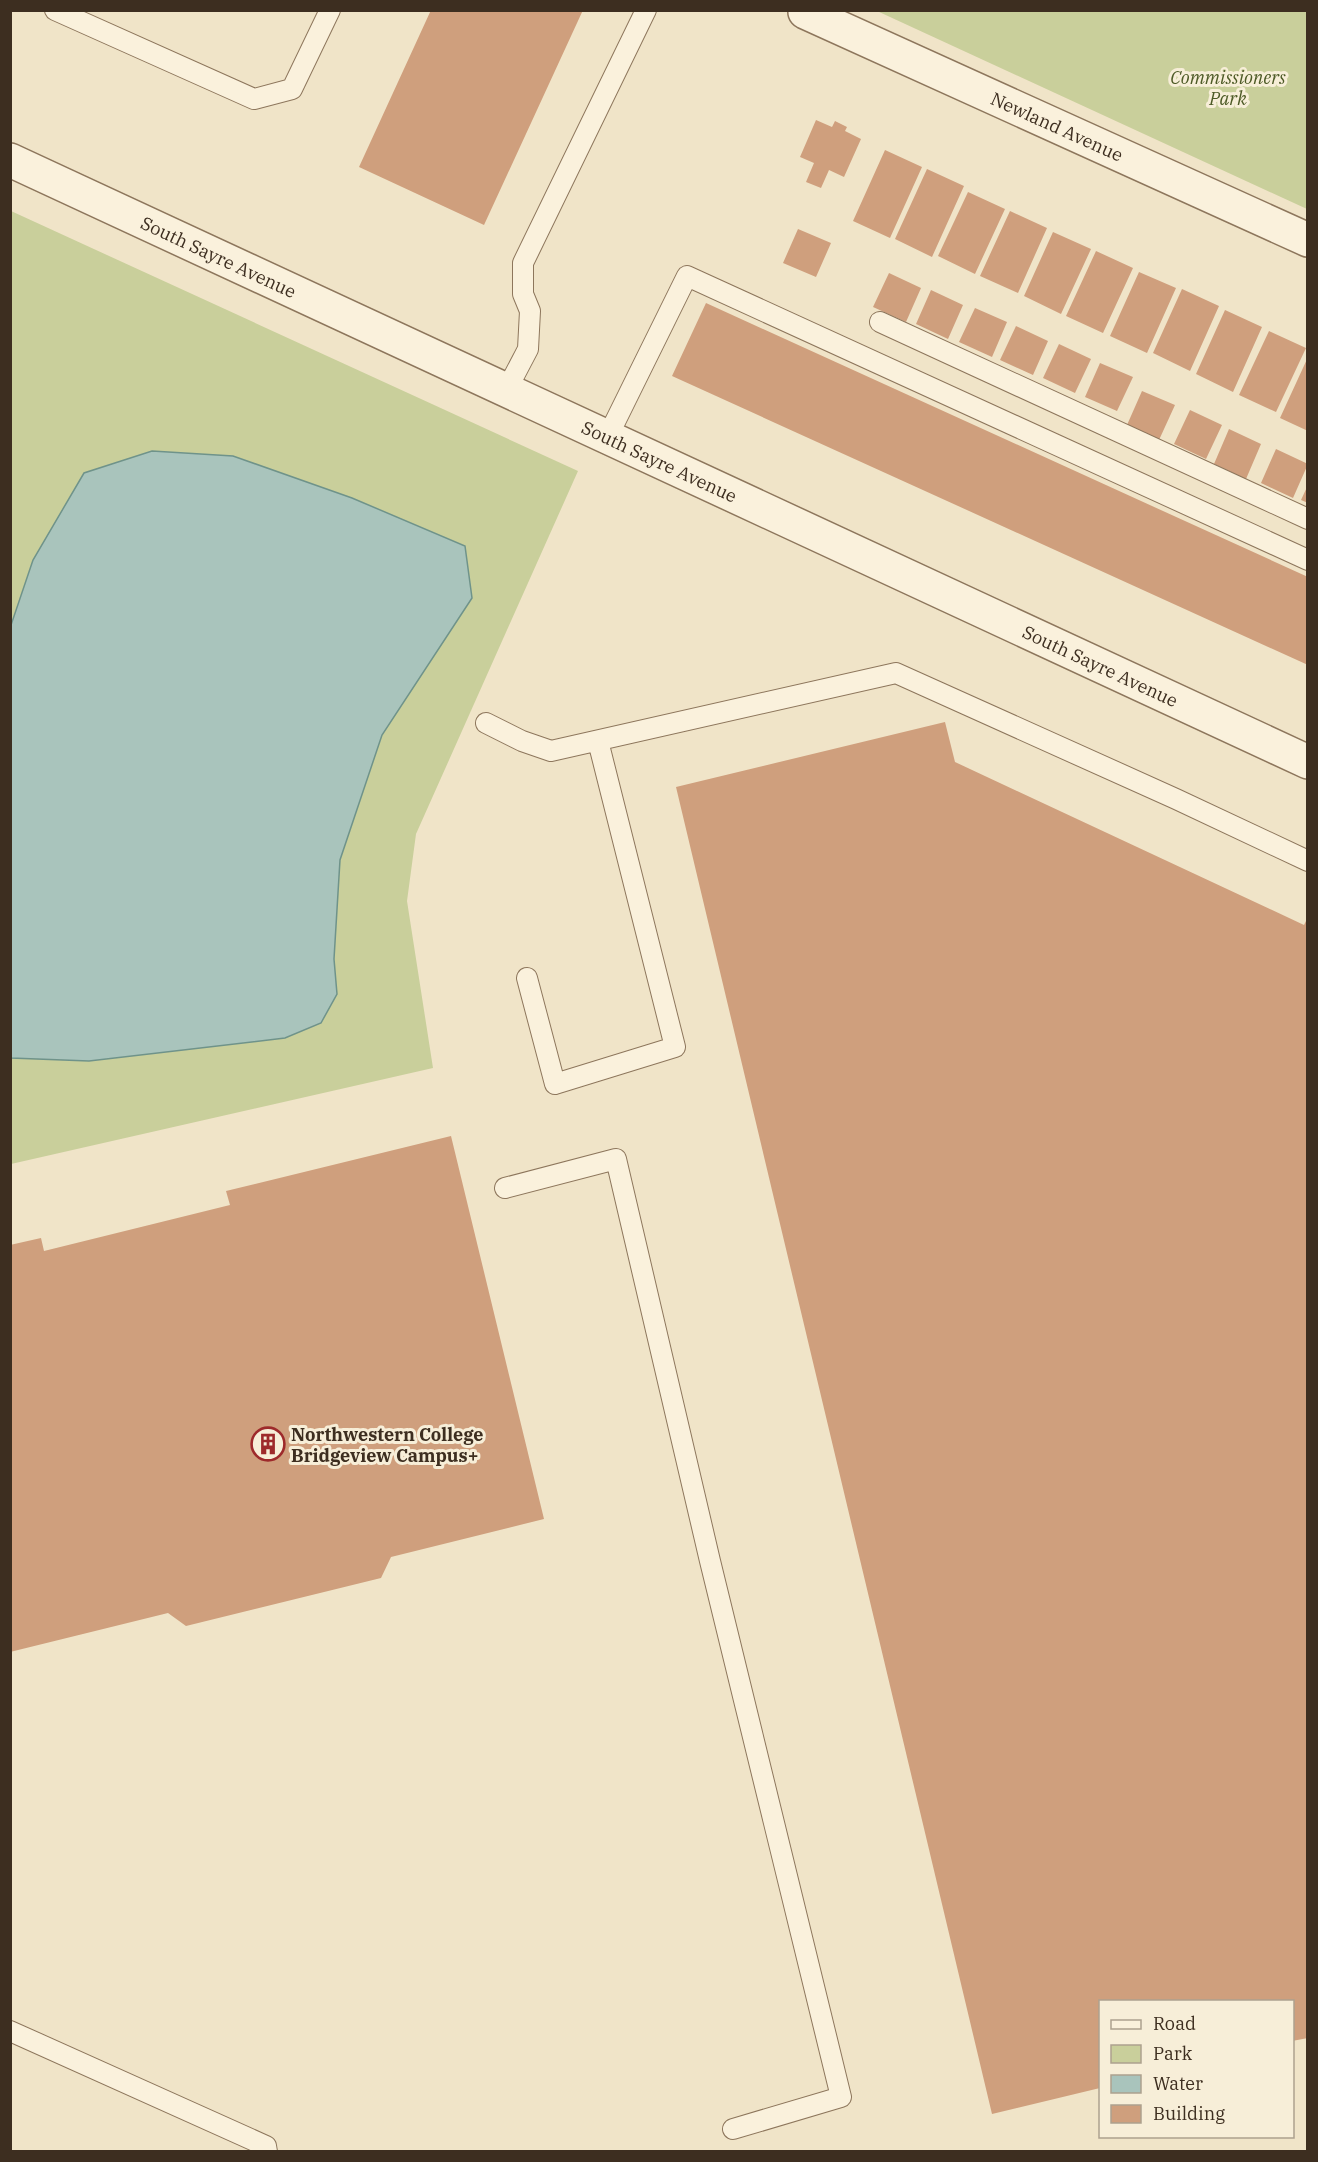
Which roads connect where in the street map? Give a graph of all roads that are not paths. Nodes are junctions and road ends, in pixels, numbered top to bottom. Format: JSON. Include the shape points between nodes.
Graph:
{"nodes":[{"id":1,"x":56,"y":10,"type":"edge"},
{"id":2,"x":330,"y":10,"type":"edge"},
{"id":3,"x":646,"y":10,"type":"edge"},
{"id":4,"x":806,"y":11,"type":"edge"},
{"id":5,"x":10,"y":160,"type":"edge"},
{"id":6,"x":1308,"y":240,"type":"edge"},
{"id":7,"x":880,"y":322,"type":"dead end"},
{"id":8,"x":506,"y":392,"type":"junction"},
{"id":9,"x":607,"y":438,"type":"junction"},
{"id":10,"x":1308,"y":519,"type":"edge"},
{"id":11,"x":1308,"y":560,"type":"edge"},
{"id":12,"x":486,"y":723,"type":"dead end"},
{"id":13,"x":598,"y":741,"type":"junction"},
{"id":14,"x":1308,"y":762,"type":"edge"},
{"id":15,"x":1308,"y":861,"type":"edge"},
{"id":16,"x":527,"y":978,"type":"dead end"},
{"id":17,"x":505,"y":1188,"type":"dead end"},
{"id":18,"x":10,"y":2031,"type":"edge"},
{"id":19,"x":732,"y":2129,"type":"dead end"},
{"id":20,"x":267,"y":2151,"type":"edge"}],
"edges":[{"from":1,"to":2,"type":"lane","via":[[254,99],[292,89]]},
{"from":3,"to":8,"type":"lane","via":[[523,263],[523,294],[530,311],[528,349]]},
{"from":4,"to":6,"type":"street","name":"Newland Avenue"},
{"from":5,"to":8,"type":"street","name":"South Sayre Avenue"},
{"from":7,"to":10,"type":"lane"},
{"from":8,"to":9,"type":"street","name":"South Sayre Avenue"},
{"from":9,"to":11,"type":"lane","via":[[687,276]]},
{"from":9,"to":14,"type":"street","name":"South Sayre Avenue"},
{"from":12,"to":13,"type":"lane","via":[[551,751]]},
{"from":13,"to":15,"type":"lane","via":[[896,673]]},
{"from":13,"to":16,"type":"lane","via":[[675,1047],[555,1084]]},
{"from":17,"to":19,"type":"lane","via":[[616,1159],[841,2097]]},
{"from":18,"to":20,"type":"lane","via":[[266,2146]]}]}
